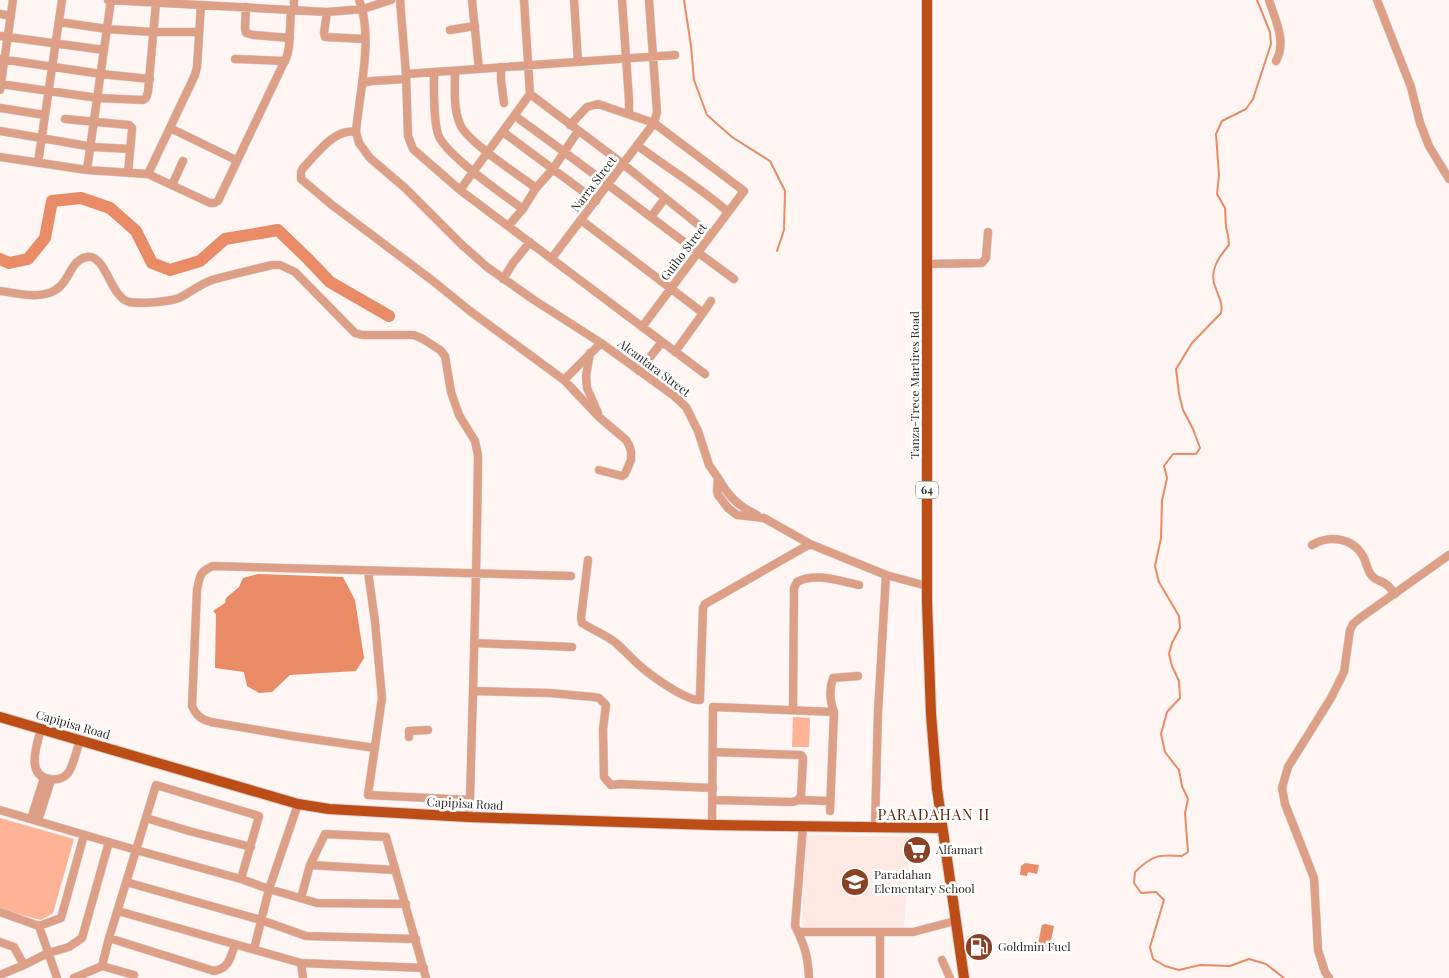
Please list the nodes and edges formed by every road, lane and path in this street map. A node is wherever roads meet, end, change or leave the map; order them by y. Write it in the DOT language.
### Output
graph roads {
  1 [pos="13,0"];
  2 [pos="62,0"];
  3 [pos="110,0"];
  4 [pos="294,0"];
  5 [pos="359,0"];
  6 [pos="391,0"];
  7 [pos="400,0"];
  8 [pos="472,0"];
  9 [pos="524,0"];
  10 [pos="574,0"];
  11 [pos="622,0"];
  12 [pos="648,0"];
  13 [pos="927,0"];
  14 [pos="1269,0"];
  15 [pos="1377,0"];
  16 [pos="156,3"];
  17 [pos="201,5"];
  18 [pos="246,7"];
  19 [pos="362,9"];
  20 [pos="292,11"];
  21 [pos="327,12"];
  22 [pos="0,14"];
  23 [pos="11,16"];
  24 [pos="59,22"];
  25 [pos="475,26"];
  26 [pos="108,29"];
  27 [pos="450,30"];
  28 [pos="154,32"];
  29 [pos="199,32"];
  30 [pos="4,37"];
  31 [pos="290,38"];
  32 [pos="365,39"];
  33 [pos="55,44"];
  34 [pos="104,50"];
  35 [pos="675,55"];
  36 [pos="652,56"];
  37 [pos="626,58"];
  38 [pos="2,59"];
  39 [pos="235,59"];
  40 [pos="285,61"];
  41 [pos="1276,61"];
  42 [pos="578,62"];
  43 [pos="529,65"];
  44 [pos="52,67"];
  45 [pos="501,67"];
  46 [pos="479,69"];
  47 [pos="455,71"];
  48 [pos="434,72"];
  49 [pos="101,74"];
  50 [pos="406,77"];
  51 [pos="150,78"];
  52 [pos="362,83"];
  53 [pos="0,86"];
  54 [pos="49,91"];
  55 [pos="530,94"];
  56 [pos="98,98"];
  57 [pos="504,103"];
  58 [pos="0,108"];
  59 [pos="629,114"];
  60 [pos="45,115"];
  61 [pos="515,116"];
  62 [pos="65,119"];
  63 [pos="94,121"];
  64 [pos="654,122"];
  65 [pos="570,125"];
  66 [pos="170,128"];
  67 [pos="0,131"];
  68 [pos="578,131"];
  69 [pos="356,132"];
  70 [pos="503,132"];
  71 [pos="42,138"];
  72 [pos="637,145"];
  73 [pos="90,146"];
  74 [pos="130,149"];
  75 [pos="488,152"];
  76 [pos="565,152"];
  77 [pos="0,157"];
  78 [pos="236,160"];
  79 [pos="183,161"];
  80 [pos="38,163"];
  81 [pos="623,164"];
  82 [pos="87,170"];
  83 [pos="553,170"];
  84 [pos="474,172"];
  85 [pos="128,173"];
  86 [pos="148,174"];
  87 [pos="1449,179"];
  88 [pos="172,185"];
  89 [pos="608,185"];
  90 [pos="536,188"];
  91 [pos="460,190"];
  92 [pos="665,198"];
  93 [pos="596,201"];
  94 [pos="523,209"];
  95 [pos="728,212"];
  96 [pos="651,217"];
  97 [pos="581,220"];
  98 [pos="508,226"];
  99 [pos="988,232"];
  100 [pos="711,235"];
  101 [pos="530,242"];
  102 [pos="698,252"];
  103 [pos="552,258"];
  104 [pos="928,264"];
  105 [pos="734,278"];
  106 [pos="503,279"];
  107 [pos="670,289"];
  108 [pos="0,291"];
  109 [pos="711,301"];
  110 [pos="703,314"];
  111 [pos="642,327"];
  112 [pos="662,342"];
  113 [pos="601,343"];
  114 [pos="675,352"];
  115 [pos="590,353"];
  116 [pos="639,371"];
  117 [pos="705,374"];
  118 [pos="564,380"];
  119 [pos="599,417"];
  120 [pos="598,470"];
  121 [pos="810,544"];
  122 [pos="1312,545"];
  123 [pos="1449,554"];
  124 [pos="588,560"];
  125 [pos="368,571"];
  126 [pos="477,572"];
  127 [pos="886,575"];
  128 [pos="571,576"];
  129 [pos="859,585"];
  130 [pos="927,586"];
  131 [pos="1395,594"];
  132 [pos="475,643"];
  133 [pos="572,647"];
  134 [pos="858,676"];
  135 [pos="474,691"];
  136 [pos="793,710"];
  137 [pos="834,712"];
  138 [pos="0,717"];
  139 [pos="41,729"];
  140 [pos="428,730"];
  141 [pos="409,737"];
  142 [pos="80,740"];
  143 [pos="375,748"];
  144 [pos="713,752"];
  145 [pos="47,779"];
  146 [pos="712,788"];
  147 [pos="470,800"];
  148 [pos="712,800"];
  149 [pos="798,800"];
  150 [pos="830,801"];
  151 [pos="298,804"];
  152 [pos="0,810"];
  153 [pos="830,811"];
  154 [pos="146,818"];
  155 [pos="468,818"];
  156 [pos="35,820"];
  157 [pos="712,825"];
  158 [pos="803,826"];
  159 [pos="875,827"];
  160 [pos="942,828"];
  161 [pos="84,835"];
  162 [pos="109,842"];
  163 [pos="251,847"];
  164 [pos="136,850"];
  165 [pos="310,865"];
  166 [pos="395,870"];
  167 [pos="241,879"];
  168 [pos="126,882"];
  169 [pos="269,889"];
  170 [pos="301,898"];
  171 [pos="406,904"];
  172 [pos="118,911"];
  173 [pos="0,912"];
  174 [pos="261,920"];
  175 [pos="955,921"];
  176 [pos="39,926"];
  177 [pos="798,932"];
  178 [pos="880,932"];
  179 [pos="109,938"];
  180 [pos="416,938"];
  181 [pos="0,942"];
  182 [pos="235,944"];
  183 [pos="254,950"];
  184 [pos="48,953"];
  185 [pos="942,960"];
  186 [pos="302,963"];
  187 [pos="24,966"];
  188 [pos="102,966"];
  189 [pos="424,968"];
  190 [pos="0,975"];
  191 [pos="134,975"];
  192 [pos="57,978"];
  193 [pos="74,978"];
  194 [pos="303,978"];
  195 [pos="426,978"];
  196 [pos="809,978"];
  197 [pos="880,978"];
  198 [pos="950,978"];
  199 [pos="964,978"];
  200 [pos="1329,978"];
  1 -- 23 [label="street"];
  2 -- 24 [label="street"];
  3 -- 16 [label="street"];
  3 -- 26 [label="street"];
  4 -- 20 [label="street"];
  5 -- 19 [label="street"];
  6 -- 19 [label="street"];
  7 -- 50 [label="street"];
  8 -- 25 [label="street"];
  9 -- 43 [label="street"];
  10 -- 42 [label="street"];
  11 -- 37 [label="street"];
  12 -- 36 [label="street"];
  13 -- 104 [label="main road, Tanza-Trece Martires Road / 64"];
  14 -- 41 [label="street"];
  15 -- 87 [label="street"];
  16 -- 17 [label="street"];
  16 -- 28 [label="street"];
  17 -- 18 [label="street"];
  17 -- 29 [label="street"];
  18 -- 20 [label="street"];
  18 -- 31 [label="street"];
  19 -- 21 [label="street"];
  19 -- 32 [label="street"];
  20 -- 21 [label="street"];
  20 -- 31 [label="street"];
  21 -- 32 [label="street"];
  22 -- 23 [label="street"];
  23 -- 30 [label="street"];
  24 -- 26 [label="street"];
  24 -- 33 [label="street"];
  25 -- 27 [label="street"];
  25 -- 46 [label="street"];
  26 -- 28 [label="street"];
  26 -- 34 [label="street"];
  28 -- 29 [label="street"];
  28 -- 51 [label="street"];
  29 -- 66 [label="street"];
  30 -- 33 [label="street"];
  30 -- 38 [label="street"];
  31 -- 40 [label="street"];
  32 -- 52 [label="street"];
  33 -- 34 [label="street"];
  33 -- 44 [label="street"];
  34 -- 49 [label="street"];
  35 -- 36 [label="street"];
  36 -- 37 [label="street"];
  36 -- 64 [label="street"];
  37 -- 42 [label="street"];
  37 -- 59 [label="street"];
  38 -- 44 [label="street"];
  38 -- 53 [label="street"];
  39 -- 40 [label="street"];
  40 -- 78 [label="street"];
  42 -- 43 [label="street"];
  43 -- 45 [label="street"];
  43 -- 55 [label="street"];
  44 -- 49 [label="street"];
  44 -- 54 [label="street"];
  45 -- 46 [label="street"];
  45 -- 57 [label="street"];
  46 -- 47 [label="street"];
  47 -- 48 [label="street"];
  47 -- 75 [label="street"];
  48 -- 50 [label="street"];
  48 -- 84 [label="street"];
  49 -- 51 [label="street"];
  49 -- 56 [label="street"];
  50 -- 52 [label="street"];
  50 -- 91 [label="street"];
  51 -- 56 [label="street"];
  52 -- 69 [label="street"];
  53 -- 54 [label="street"];
  54 -- 56 [label="street"];
  54 -- 60 [label="street"];
  55 -- 61 [label="street"];
  55 -- 65 [label="street"];
  56 -- 63 [label="street"];
  58 -- 60 [label="street"];
  59 -- 64 [label="street"];
  59 -- 65 [label="street"];
  60 -- 71 [label="street"];
  61 -- 70 [label="street"];
  61 -- 76 [label="street"];
  62 -- 63 [label="street"];
  63 -- 73 [label="street"];
  63 -- 74 [label="street"];
  64 -- 72 [label="street, Narra Street"];
  64 -- 95 [label="street, Guiho Street"];
  65 -- 68 [label="street"];
  66 -- 78 [label="street"];
  66 -- 86 [label="street"];
  67 -- 71 [label="street"];
  68 -- 76 [label="street"];
  68 -- 81 [label="street"];
  69 -- 106 [label="street, Alcantara Street"];
  69 -- 118 [label="street"];
  70 -- 75 [label="street"];
  70 -- 83 [label="street"];
  71 -- 73 [label="street"];
  71 -- 80 [label="street"];
  72 -- 81 [label="street, Narra Street"];
  72 -- 95 [label="street"];
  73 -- 74 [label="street"];
  73 -- 82 [label="street"];
  74 -- 85 [label="street"];
  75 -- 84 [label="street"];
  75 -- 90 [label="street"];
  76 -- 83 [label="street"];
  76 -- 89 [label="street"];
  77 -- 80 [label="street"];
  78 -- 88 [label="street"];
  79 -- 88 [label="street"];
  80 -- 82 [label="street"];
  81 -- 89 [label="street, Narra Street"];
  81 -- 92 [label="street"];
  82 -- 85 [label="street"];
  83 -- 90 [label="street"];
  83 -- 93 [label="street"];
  84 -- 91 [label="street"];
  84 -- 94 [label="street"];
  85 -- 86 [label="street"];
  86 -- 88 [label="street"];
  89 -- 93 [label="street, Narra Street"];
  89 -- 96 [label="street"];
  90 -- 94 [label="street"];
  91 -- 98 [label="street"];
  92 -- 96 [label="street"];
  92 -- 100 [label="street"];
  93 -- 97 [label="street, Narra Street"];
  94 -- 98 [label="street"];
  95 -- 100 [label="street, Guiho Street"];
  96 -- 102 [label="street"];
  97 -- 103 [label="street, Narra Street"];
  97 -- 107 [label="street"];
  98 -- 101 [label="street"];
  99 -- 104 [label="street"];
  100 -- 102 [label="street, Guiho Street"];
  101 -- 103 [label="street"];
  101 -- 106 [label="street"];
  102 -- 105 [label="street"];
  102 -- 107 [label="street, Guiho Street"];
  103 -- 111 [label="street"];
  104 -- 130 [label="main road, Tanza-Trece Martires Road / 64"];
  106 -- 113 [label="street, Alcantara Street"];
  107 -- 110 [label="street"];
  107 -- 111 [label="street, Guiho Street"];
  108 -- 126 [label="street"];
  109 -- 110 [label="street"];
  110 -- 114 [label="street"];
  111 -- 112 [label="street"];
  112 -- 114 [label="street"];
  112 -- 116 [label="street"];
  113 -- 115 [label="street"];
  113 -- 116 [label="street, Alcantara Street"];
  114 -- 117 [label="street"];
  115 -- 118 [label="street"];
  115 -- 119 [label="street"];
  116 -- 121 [label="street, Alcantara Street"];
  118 -- 119 [label="street"];
  119 -- 120 [label="street"];
  121 -- 124 [label="street"];
  121 -- 127 [label="street, Alcantara Street"];
  122 -- 131 [label="street"];
  123 -- 131 [label="street"];
  125 -- 126 [label="street"];
  125 -- 143 [label="street"];
  125 -- 143 [label="street"];
  126 -- 128 [label="street"];
  126 -- 132 [label="street"];
  127 -- 130 [label="street, Alcantara Street"];
  127 -- 159 [label="street"];
  129 -- 136 [label="street"];
  130 -- 160 [label="main road, Tanza-Trece Martires Road / 64"];
  131 -- 200 [label="street"];
  132 -- 133 [label="street"];
  132 -- 135 [label="street"];
  134 -- 137 [label="street"];
  135 -- 146 [label="street"];
  135 -- 147 [label="street"];
  136 -- 137 [label="street"];
  136 -- 144 [label="street"];
  137 -- 150 [label="street"];
  138 -- 139 [label="main road, Capipisa Road"];
  139 -- 142 [label="main road, Capipisa Road"];
  139 -- 145 [label="street"];
  140 -- 141 [label="street"];
  142 -- 145 [label="street"];
  142 -- 151 [label="main road, Capipisa Road"];
  143 -- 147 [label="street"];
  144 -- 146 [label="street"];
  144 -- 149 [label="street"];
  145 -- 156 [label="street"];
  146 -- 148 [label="street"];
  147 -- 155 [label="street"];
  148 -- 149 [label="street"];
  148 -- 157 [label="street"];
  149 -- 150 [label="street"];
  150 -- 153 [label="street"];
  151 -- 155 [label="main road, Capipisa Road"];
  151 -- 169 [label="street"];
  152 -- 156 [label="street"];
  154 -- 163 [label="street"];
  154 -- 163 [label="street"];
  154 -- 164 [label="street"];
  155 -- 157 [label="main road, Capipisa Road"];
  156 -- 161 [label="street"];
  157 -- 158 [label="main road, Capipisa Road"];
  158 -- 159 [label="main road, Capipisa Road"];
  158 -- 177 [label="street"];
  159 -- 160 [label="main road, Capipisa Road"];
  160 -- 175 [label="main road, Tanza-Trece Martires Road / 64"];
  161 -- 162 [label="street"];
  161 -- 176 [label="street"];
  162 -- 164 [label="street"];
  162 -- 184 [label="street"];
  163 -- 167 [label="street"];
  164 -- 167 [label="street"];
  164 -- 168 [label="street"];
  165 -- 166 [label="street"];
  165 -- 166 [label="street"];
  165 -- 170 [label="street"];
  166 -- 171 [label="street"];
  167 -- 169 [label="street"];
  168 -- 172 [label="street"];
  168 -- 174 [label="street"];
  169 -- 170 [label="street"];
  169 -- 174 [label="street"];
  170 -- 171 [label="street"];
  171 -- 180 [label="street"];
  172 -- 179 [label="street"];
  172 -- 182 [label="street"];
  173 -- 176 [label="street"];
  174 -- 180 [label="street"];
  174 -- 183 [label="street"];
  175 -- 178 [label="street"];
  175 -- 199 [label="main road, Tanza-Trece Martires Road / 64"];
  176 -- 184 [label="street"];
  177 -- 178 [label="street"];
  177 -- 196 [label="street"];
  178 -- 197 [label="street"];
  179 -- 182 [label="street"];
  179 -- 188 [label="street"];
  180 -- 189 [label="street"];
  181 -- 187 [label="street"];
  182 -- 183 [label="street"];
  183 -- 186 [label="street"];
  184 -- 187 [label="street"];
  184 -- 192 [label="street"];
  185 -- 198 [label="street"];
  186 -- 189 [label="street"];
  186 -- 194 [label="street"];
  187 -- 190 [label="street"];
  188 -- 191 [label="street"];
  188 -- 193 [label="street"];
  189 -- 195 [label="street"];
}
